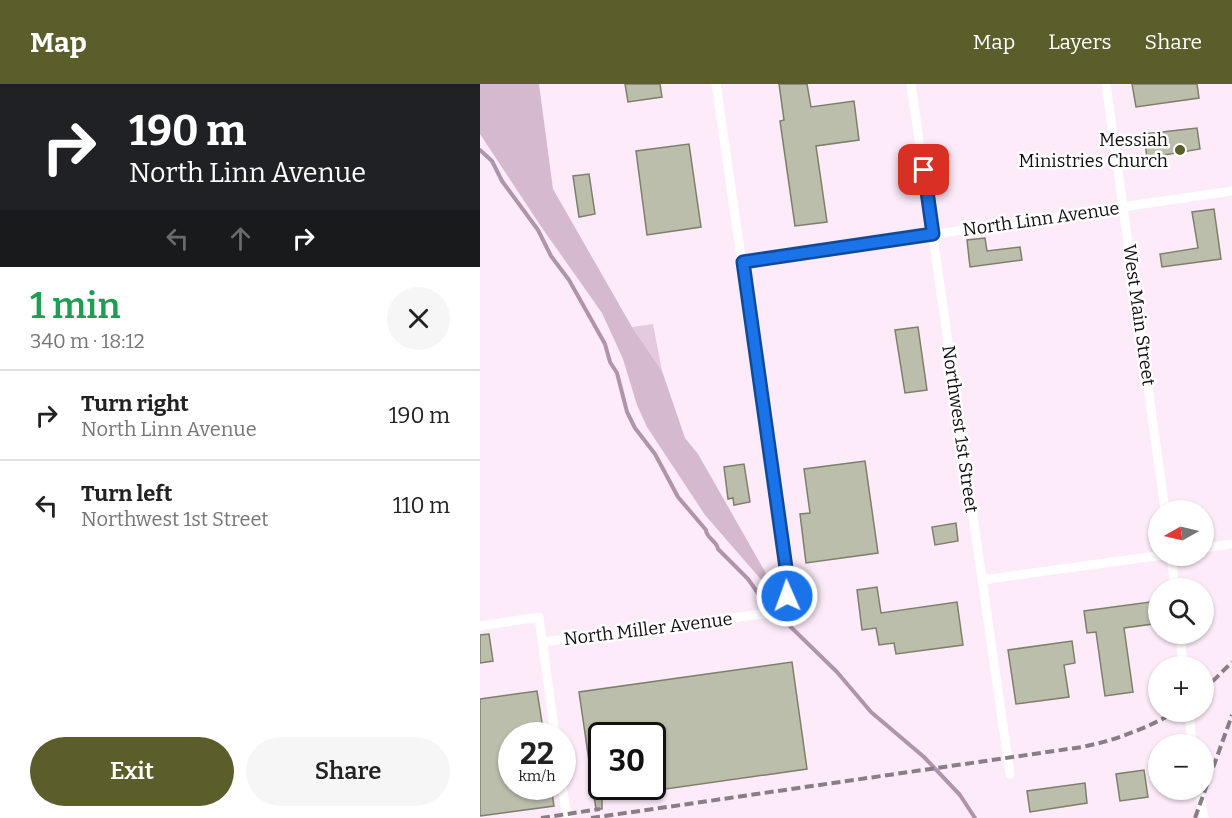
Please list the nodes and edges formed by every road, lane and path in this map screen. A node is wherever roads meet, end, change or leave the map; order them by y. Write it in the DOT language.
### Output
graph roads {
  1 [pos="716,84"];
  2 [pos="912,84"];
  3 [pos="1106,84"];
  4 [pos="1232,191"];
  5 [pos="1124,207"];
  6 [pos="933,234"];
  7 [pos="743,262"];
  8 [pos="1164,500"];
  9 [pos="1232,544"];
  10 [pos="1214,546"];
  11 [pos="1148,557"];
  12 [pos="982,580"];
  13 [pos="480,626"];
  14 [pos="542,642"];
  15 [pos="553,722"];
  16 [pos="1010,774"];
  17 [pos="564,800"];
  18 [pos="1201,800"];
  19 [pos="567,818"];
  20 [pos="1204,818"];
  1 -- 7 [label="street"];
  2 -- 6 [label="street, Northwest 1st Street"];
  3 -- 5 [label="street, West Main Street"];
  4 -- 5 [label="street, North Linn Avenue"];
  5 -- 6 [label="street, North Linn Avenue"];
  5 -- 8 [label="street, West Main Street"];
  6 -- 7 [label="street, North Linn Avenue"];
  6 -- 12 [label="street, Northwest 1st Street"];
  7 -- 14 [label="street, North Miller Avenue"];
  9 -- 10 [label="street"];
  11 -- 12 [label="street"];
  12 -- 16 [label="street, Northwest 1st Street"];
  13 -- 14 [label="street, North Miller Avenue"];
  14 -- 15 [label="street"];
  17 -- 19 [label="street"];
  18 -- 20 [label="street"];
}
